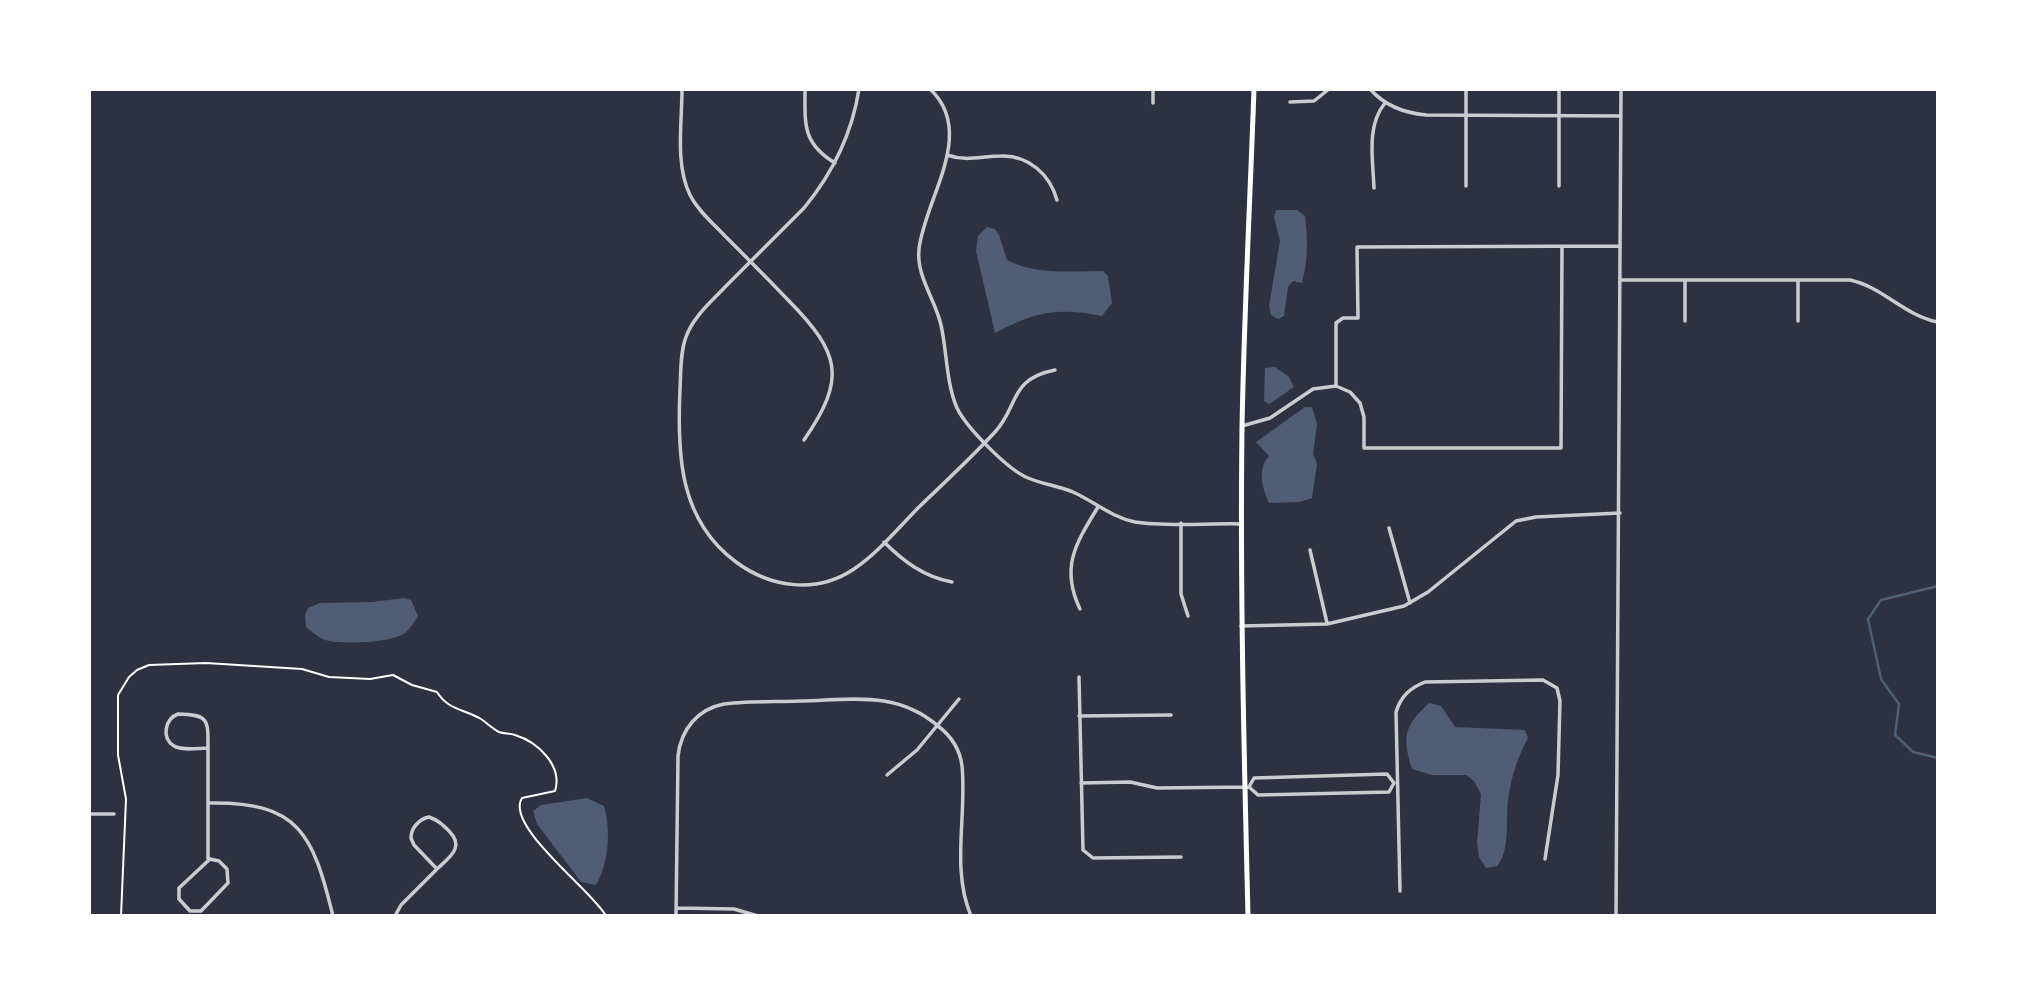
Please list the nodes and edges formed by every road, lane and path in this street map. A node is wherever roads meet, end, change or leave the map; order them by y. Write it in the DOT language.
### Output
graph roads {
  1 [pos="682,89"];
  2 [pos="805,89"];
  3 [pos="859,89"];
  4 [pos="1153,89"];
  5 [pos="1254,89"];
  6 [pos="1329,89"];
  7 [pos="1370,89"];
  8 [pos="1466,89"];
  9 [pos="1559,89"];
  10 [pos="1621,89"];
  11 [pos="933,90"];
  12 [pos="1290,102"];
  13 [pos="1153,103"];
  14 [pos="1385,103"];
  15 [pos="1466,115"];
  16 [pos="1559,116"];
  17 [pos="1621,116"];
  18 [pos="947,155"];
  19 [pos="835,163"];
  20 [pos="1466,186"];
  21 [pos="1559,186"];
  22 [pos="1374,188"];
  23 [pos="1057,200"];
  24 [pos="1562,246"];
  25 [pos="1620,246"];
  26 [pos="750,261"];
  27 [pos="1620,280"];
  28 [pos="1685,280"];
  29 [pos="1798,280"];
  30 [pos="1685,321"];
  31 [pos="1798,321"];
  32 [pos="1938,322"];
  33 [pos="1055,370"];
  34 [pos="1336,386"];
  35 [pos="1242,426"];
  36 [pos="804,440"];
  37 [pos="985,441"];
  38 [pos="1098,508"];
  39 [pos="1620,513"];
  40 [pos="1181,523"];
  41 [pos="1241,524"];
  42 [pos="1389,528"];
  43 [pos="884,542"];
  44 [pos="1310,550"];
  45 [pos="951,582"];
  46 [pos="1410,604"];
  47 [pos="1080,609"];
  48 [pos="1188,616"];
  49 [pos="1327,624"];
  50 [pos="1241,626"];
  51 [pos="1079,677"];
  52 [pos="959,699"];
  53 [pos="1171,715"];
  54 [pos="1079,716"];
  55 [pos="938,726"];
  56 [pos="208,748"];
  57 [pos="887,775"];
  58 [pos="1081,783"];
  59 [pos="1396,783"];
  60 [pos="1247,787"];
  61 [pos="208,803"];
  62 [pos="89,814"];
  63 [pos="114,814"];
  64 [pos="1181,857"];
  65 [pos="208,859"];
  66 [pos="1545,859"];
  67 [pos="437,869"];
  68 [pos="1400,891"];
  69 [pos="676,908"];
  70 [pos="121,916"];
  71 [pos="333,916"];
  72 [pos="395,916"];
  73 [pos="606,916"];
  74 [pos="676,916"];
  75 [pos="758,916"];
  76 [pos="971,916"];
  77 [pos="1248,916"];
  78 [pos="1616,916"];
  1 -- 26 [label="street"];
  2 -- 19 [label="street"];
  3 -- 19 [label="street"];
  4 -- 13 [label="street"];
  5 -- 35 [label="main road"];
  6 -- 12 [label="street"];
  7 -- 14 [label="street"];
  8 -- 15 [label="street"];
  9 -- 16 [label="street"];
  10 -- 17 [label="street"];
  11 -- 18 [label="street"];
  14 -- 15 [label="street"];
  14 -- 22 [label="street"];
  15 -- 16 [label="street"];
  15 -- 20 [label="street"];
  16 -- 17 [label="street"];
  16 -- 21 [label="street"];
  17 -- 25 [label="street"];
  18 -- 23 [label="street"];
  18 -- 37 [label="street"];
  19 -- 26 [label="street"];
  24 -- 25 [label="street"];
  24 -- 34 [label="street"];
  24 -- 34 [label="street"];
  25 -- 27 [label="street"];
  26 -- 36 [label="street"];
  26 -- 43 [label="street"];
  27 -- 28 [label="street"];
  27 -- 39 [label="street"];
  28 -- 29 [label="street"];
  28 -- 30 [label="street"];
  29 -- 31 [label="street"];
  29 -- 32 [label="street"];
  33 -- 37 [label="street"];
  34 -- 35 [label="street"];
  35 -- 41 [label="main road"];
  37 -- 38 [label="street"];
  37 -- 43 [label="street"];
  38 -- 40 [label="street"];
  38 -- 47 [label="street"];
  39 -- 46 [label="street"];
  39 -- 78 [label="street"];
  40 -- 41 [label="street"];
  40 -- 48 [label="street"];
  41 -- 50 [label="main road"];
  42 -- 46 [label="street"];
  43 -- 45 [label="street"];
  44 -- 49 [label="street"];
  46 -- 49 [label="street"];
  49 -- 50 [label="street"];
  50 -- 60 [label="main road"];
  51 -- 54 [label="street"];
  52 -- 55 [label="street"];
  53 -- 54 [label="street"];
  54 -- 58 [label="street"];
  55 -- 57 [label="street"];
  55 -- 69 [label="street"];
  55 -- 76 [label="street"];
  56 -- 56 [label="street"];
  56 -- 61 [label="street"];
  58 -- 60 [label="street"];
  58 -- 64 [label="street"];
  59 -- 60 [label="street"];
  59 -- 60 [label="street"];
  59 -- 66 [label="street"];
  59 -- 68 [label="street"];
  60 -- 77 [label="main road"];
  61 -- 65 [label="street"];
  61 -- 71 [label="street"];
  62 -- 63 [label="street"];
  65 -- 65 [label="street"];
  67 -- 67 [label="street"];
  67 -- 72 [label="street"];
  69 -- 74 [label="street"];
  69 -- 75 [label="street"];
  70 -- 73 [label="path"];
}
